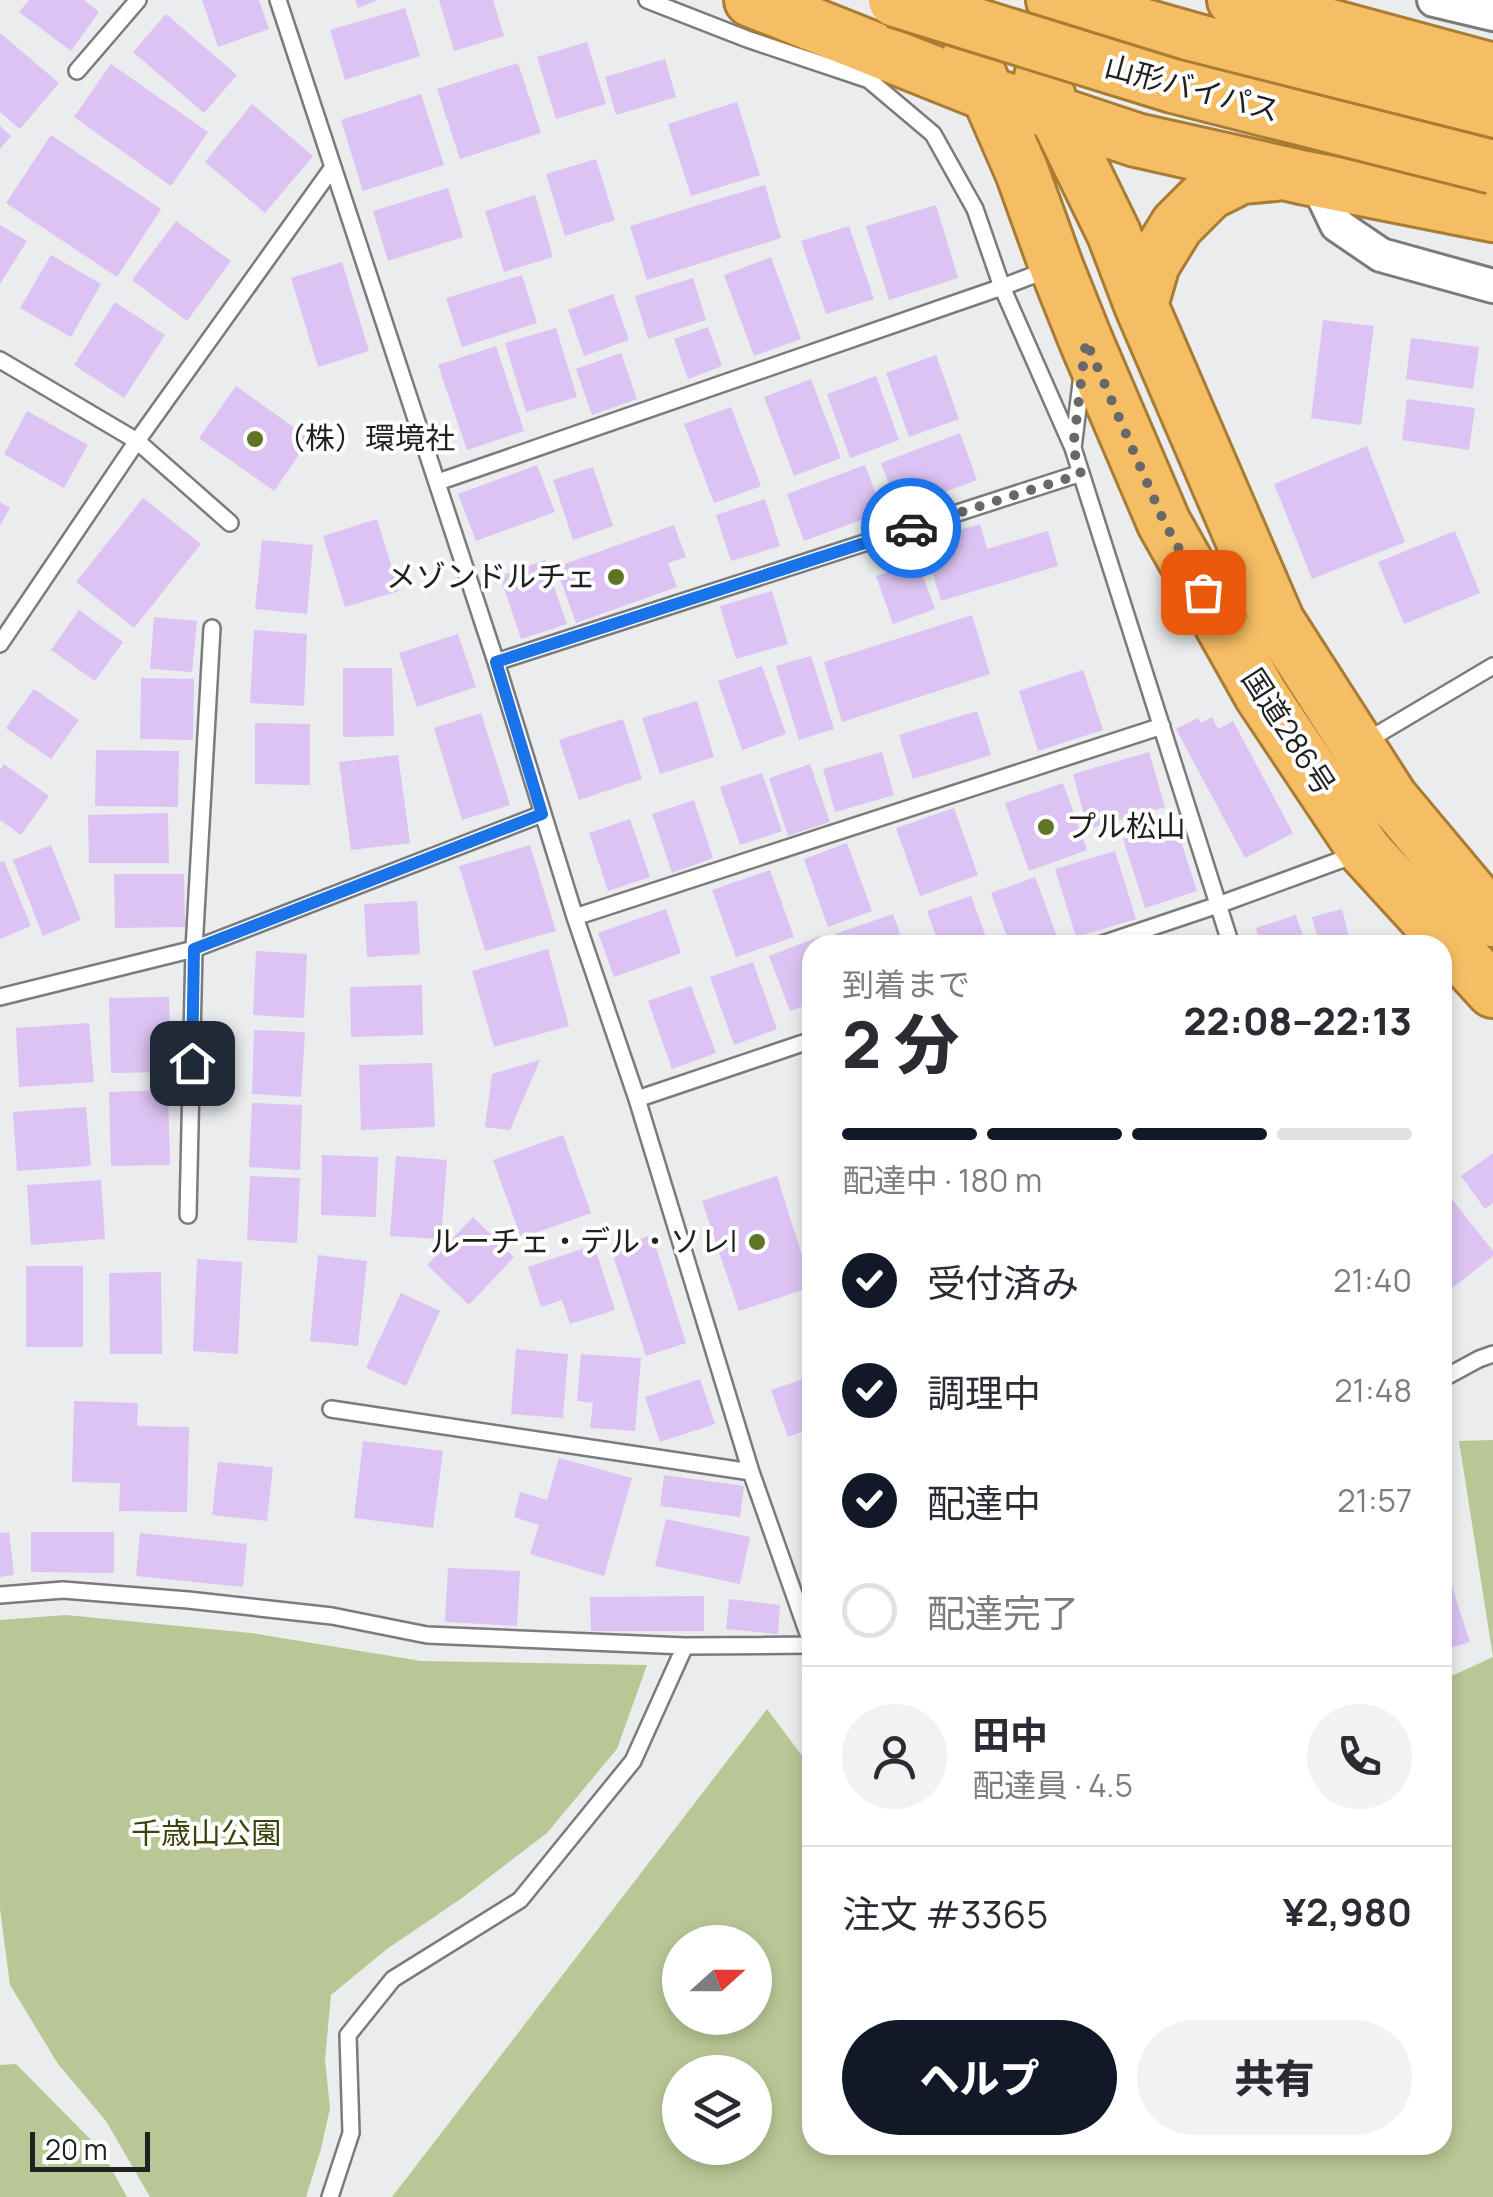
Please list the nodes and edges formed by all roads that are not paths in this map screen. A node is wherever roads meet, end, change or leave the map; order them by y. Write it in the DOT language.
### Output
graph roads {
  1 [pos="138,0"];
  2 [pos="278,0"];
  3 [pos="647,0"];
  4 [pos="751,0"];
  5 [pos="895,0"];
  6 [pos="1053,0"];
  7 [pos="1234,0"];
  8 [pos="1434,0"];
  9 [pos="1493,14"];
  10 [pos="1493,70"];
  11 [pos="77,71"];
  12 [pos="978,74"];
  13 [pos="1048,95"];
  14 [pos="1493,115"];
  15 [pos="333,167"];
  16 [pos="1493,167"];
  17 [pos="1300,176"];
  18 [pos="1493,215"];
  19 [pos="1056,266"];
  20 [pos="1493,286"];
  21 [pos="1002,288"];
  22 [pos="1141,306"];
  23 [pos="1086,341"];
  24 [pos="0,360"];
  25 [pos="137,441"];
  26 [pos="1073,448"];
  27 [pos="1081,474"];
  28 [pos="438,482"];
  29 [pos="230,522"];
  30 [pos="212,628"];
  31 [pos="0,644"];
  32 [pos="496,662"];
  33 [pos="1493,666"];
  34 [pos="1162,726"];
  35 [pos="1357,746"];
  36 [pos="542,814"];
  37 [pos="1366,850"];
  38 [pos="1218,905"];
  39 [pos="574,917"];
  40 [pos="1493,920"];
  41 [pos="1129,935"];
  42 [pos="1228,935"];
  43 [pos="1443,935"];
  44 [pos="1452,945"];
  45 [pos="194,949"];
  46 [pos="1493,991"];
  47 [pos="0,997"];
  48 [pos="802,1043"];
  49 [pos="636,1099"];
  50 [pos="188,1214"];
  51 [pos="1493,1354"];
  52 [pos="1452,1374"];
  53 [pos="331,1409"];
  54 [pos="752,1472"];
  55 [pos="0,1595"];
  56 [pos="802,1616"];
  57 [pos="802,1645"];
  58 [pos="685,1646"];
  59 [pos="330,2197"];
  1 -- 11 [label="lane"];
  2 -- 15 [label="lane"];
  3 -- 21 [label="lane"];
  4 -- 12 [label="highway"];
  5 -- 16 [label="highway, 山形バイパス, bridge"];
  6 -- 14 [label="highway, 山形バイパス"];
  7 -- 10 [label="highway"];
  8 -- 9 [label="street"];
  12 -- 13 [label="highway"];
  12 -- 19 [label="highway, 国道286号"];
  13 -- 17 [label="highway"];
  13 -- 22 [label="highway, 国道286号"];
  15 -- 25 [label="lane"];
  15 -- 28 [label="lane"];
  17 -- 18 [label="highway"];
  17 -- 20 [label="street"];
  17 -- 22 [label="highway"];
  19 -- 21 [label="lane"];
  19 -- 23 [label="highway, 国道286号"];
  21 -- 26 [label="lane"];
  21 -- 28 [label="lane"];
  22 -- 35 [label="highway, 国道286号"];
  23 -- 26 [label="lane"];
  23 -- 37 [label="highway, 国道286号"];
  24 -- 25 [label="lane"];
  25 -- 29 [label="lane"];
  25 -- 31 [label="lane"];
  26 -- 27 [label="lane"];
  27 -- 32 [label="lane"];
  27 -- 34 [label="lane"];
  28 -- 32 [label="lane"];
  30 -- 45 [label="lane"];
  32 -- 36 [label="lane"];
  33 -- 35 [label="lane"];
  34 -- 38 [label="lane"];
  34 -- 39 [label="lane"];
  35 -- 40 [label="highway, 国道286号"];
  36 -- 39 [label="lane"];
  36 -- 45 [label="lane"];
  37 -- 38 [label="lane"];
  37 -- 43 [label="highway, 国道286号"];
  38 -- 41 [label="lane"];
  38 -- 42 [label="lane"];
  39 -- 49 [label="lane"];
  44 -- 46 [label="highway, 国道286号"];
  45 -- 47 [label="lane"];
  45 -- 50 [label="lane"];
  48 -- 49 [label="lane"];
  49 -- 54 [label="lane"];
  51 -- 52 [label="lane"];
  53 -- 54 [label="lane"];
  54 -- 56 [label="lane"];
  55 -- 58 [label="lane"];
  57 -- 58 [label="lane"];
  58 -- 59 [label="lane"];
}
